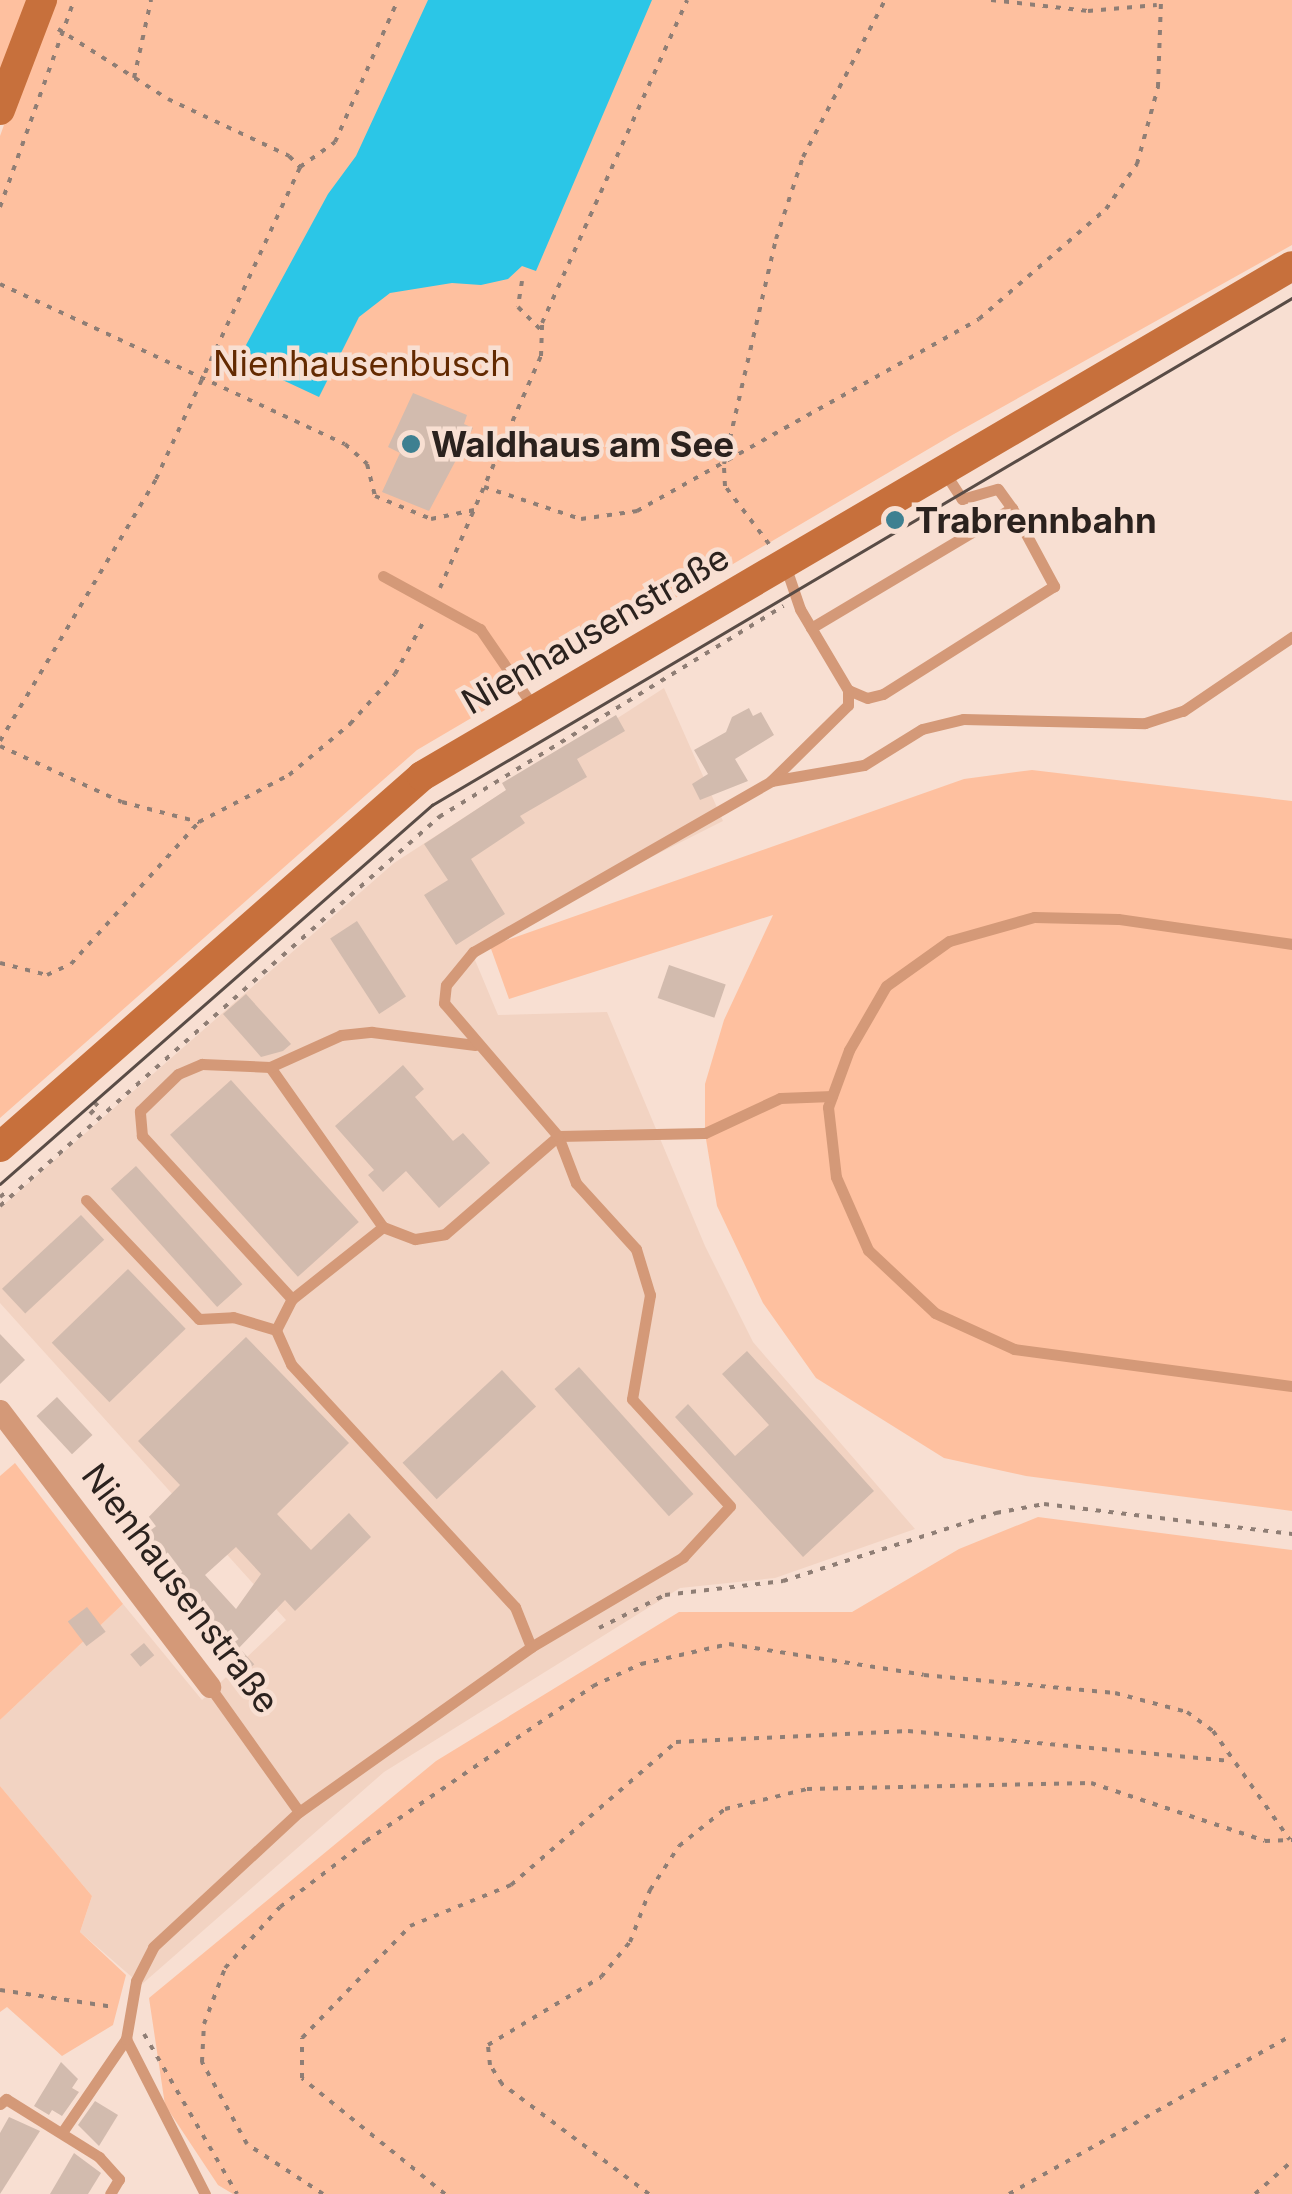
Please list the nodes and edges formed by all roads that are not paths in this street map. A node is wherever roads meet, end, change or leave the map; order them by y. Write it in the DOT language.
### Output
graph roads {
  1 [pos="40,6"];
  2 [pos="0,110"];
  3 [pos="1292,267"];
  4 [pos="942,469"];
  5 [pos="1012,508"];
  6 [pos="784,562"];
  7 [pos="383,576"];
  8 [pos="811,628"];
  9 [pos="1292,637"];
  10 [pos="848,690"];
  11 [pos="534,708"];
  12 [pos="771,781"];
  13 [pos="1292,944"];
  14 [pos="476,1045"];
  15 [pos="270,1067"];
  16 [pos="832,1096"];
  17 [pos="558,1136"];
  18 [pos="0,1146"];
  19 [pos="86,1200"];
  20 [pos="383,1227"];
  21 [pos="292,1299"];
  22 [pos="276,1330"];
  23 [pos="1292,1386"];
  24 [pos="0,1411"];
  25 [pos="530,1646"];
  26 [pos="210,1687"];
  27 [pos="299,1812"];
  28 [pos="126,2040"];
  29 [pos="0,2104"];
  30 [pos="63,2131"];
  31 [pos="110,2194"];
  32 [pos="205,2194"];
  1 -- 2 [label="main road"];
  3 -- 4 [label="main road, Nienhausenstraße"];
  4 -- 5 [label="lane"];
  4 -- 6 [label="main road, Nienhausenstraße"];
  5 -- 8 [label="lane"];
  5 -- 10 [label="lane"];
  6 -- 8 [label="lane"];
  6 -- 11 [label="main road, Nienhausenstraße"];
  7 -- 11 [label="lane"];
  8 -- 10 [label="lane"];
  9 -- 12 [label="lane"];
  10 -- 12 [label="lane"];
  11 -- 18 [label="main road, Nienhausenstraße"];
  12 -- 14 [label="lane"];
  13 -- 16 [label="lane"];
  14 -- 15 [label="lane"];
  14 -- 17 [label="lane"];
  15 -- 20 [label="lane"];
  15 -- 21 [label="lane"];
  16 -- 17 [label="lane"];
  16 -- 23 [label="lane"];
  17 -- 20 [label="lane"];
  17 -- 25 [label="lane"];
  19 -- 22 [label="lane"];
  20 -- 21 [label="lane"];
  21 -- 22 [label="lane"];
  22 -- 25 [label="lane"];
  24 -- 26 [label="street, Nienhausenstraße"];
  25 -- 27 [label="lane"];
  26 -- 27 [label="lane, Nienhausenstraße"];
  27 -- 28 [label="lane"];
  28 -- 30 [label="lane"];
  28 -- 32 [label="lane"];
  29 -- 30 [label="lane"];
  30 -- 31 [label="lane"];
}
